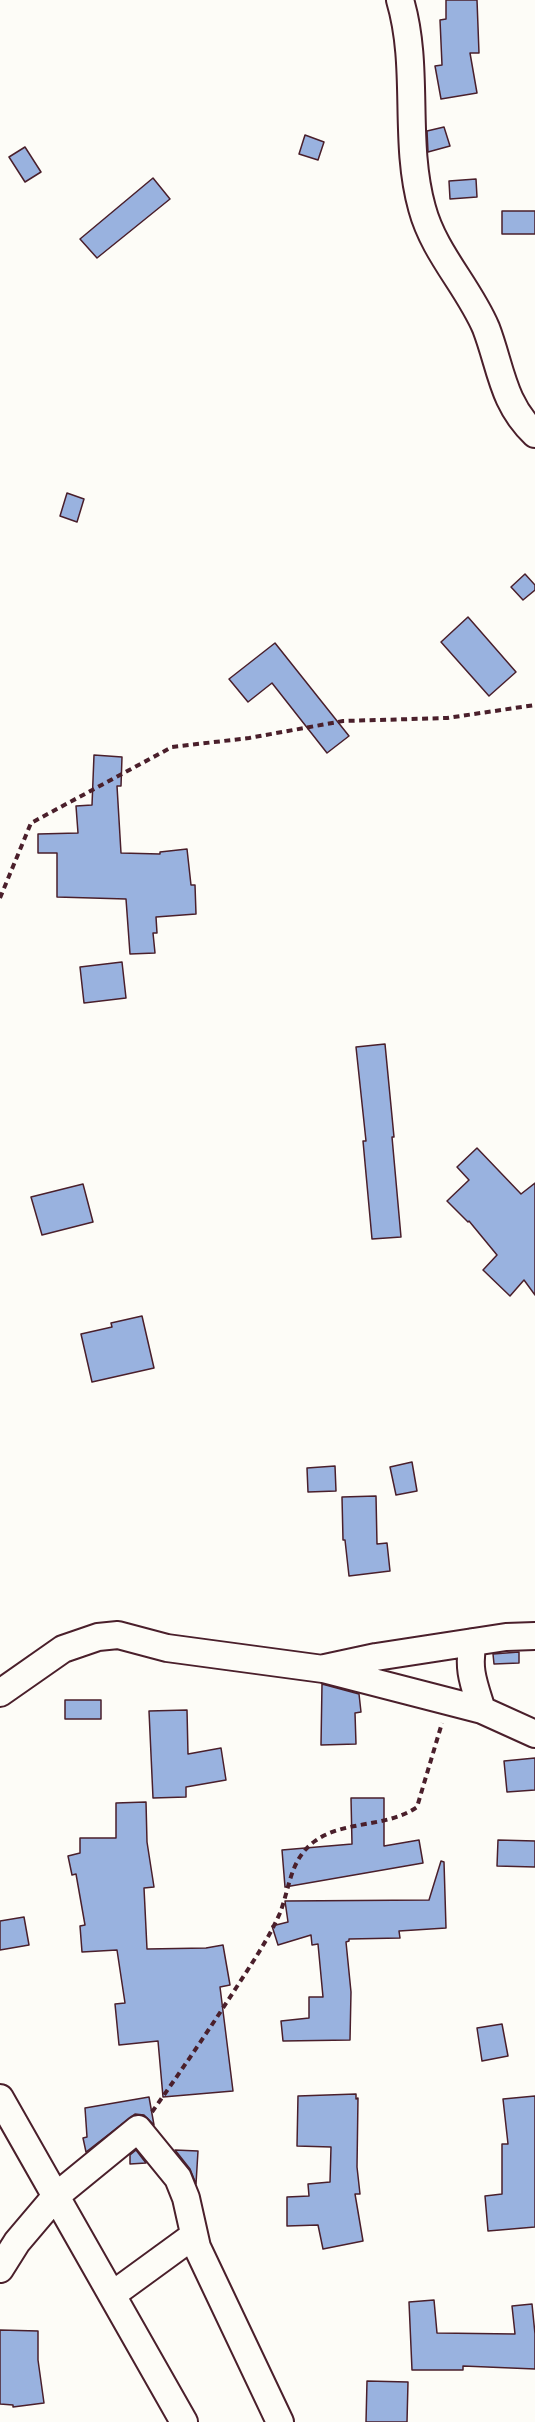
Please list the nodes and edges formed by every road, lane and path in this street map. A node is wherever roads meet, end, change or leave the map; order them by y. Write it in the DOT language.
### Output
graph roads {
  1 [pos="400,0"];
  2 [pos="535,434"];
  3 [pos="535,705"];
  4 [pos="0,898"];
  5 [pos="535,1636"];
  6 [pos="473,1642"];
  7 [pos="323,1669"];
  8 [pos="0,1693"];
  9 [pos="447,1702"];
  10 [pos="482,1710"];
  11 [pos="535,1734"];
  12 [pos="0,2098"];
  13 [pos="138,2129"];
  14 [pos="56,2196"];
  15 [pos="193,2236"];
  16 [pos="0,2268"];
  17 [pos="112,2295"];
  18 [pos="184,2422"];
  19 [pos="280,2422"];
  1 -- 2 [label="street"];
  3 -- 4 [label="path"];
  5 -- 6 [label="street"];
  6 -- 7 [label="street"];
  6 -- 10 [label="street"];
  7 -- 8 [label="street"];
  7 -- 9 [label="street"];
  9 -- 10 [label="street"];
  9 -- 13 [label="path"];
  10 -- 11 [label="street"];
  12 -- 14 [label="street"];
  13 -- 14 [label="street"];
  13 -- 15 [label="street"];
  14 -- 16 [label="street"];
  14 -- 17 [label="street"];
  15 -- 17 [label="street"];
  15 -- 19 [label="street"];
  17 -- 18 [label="street"];
}
